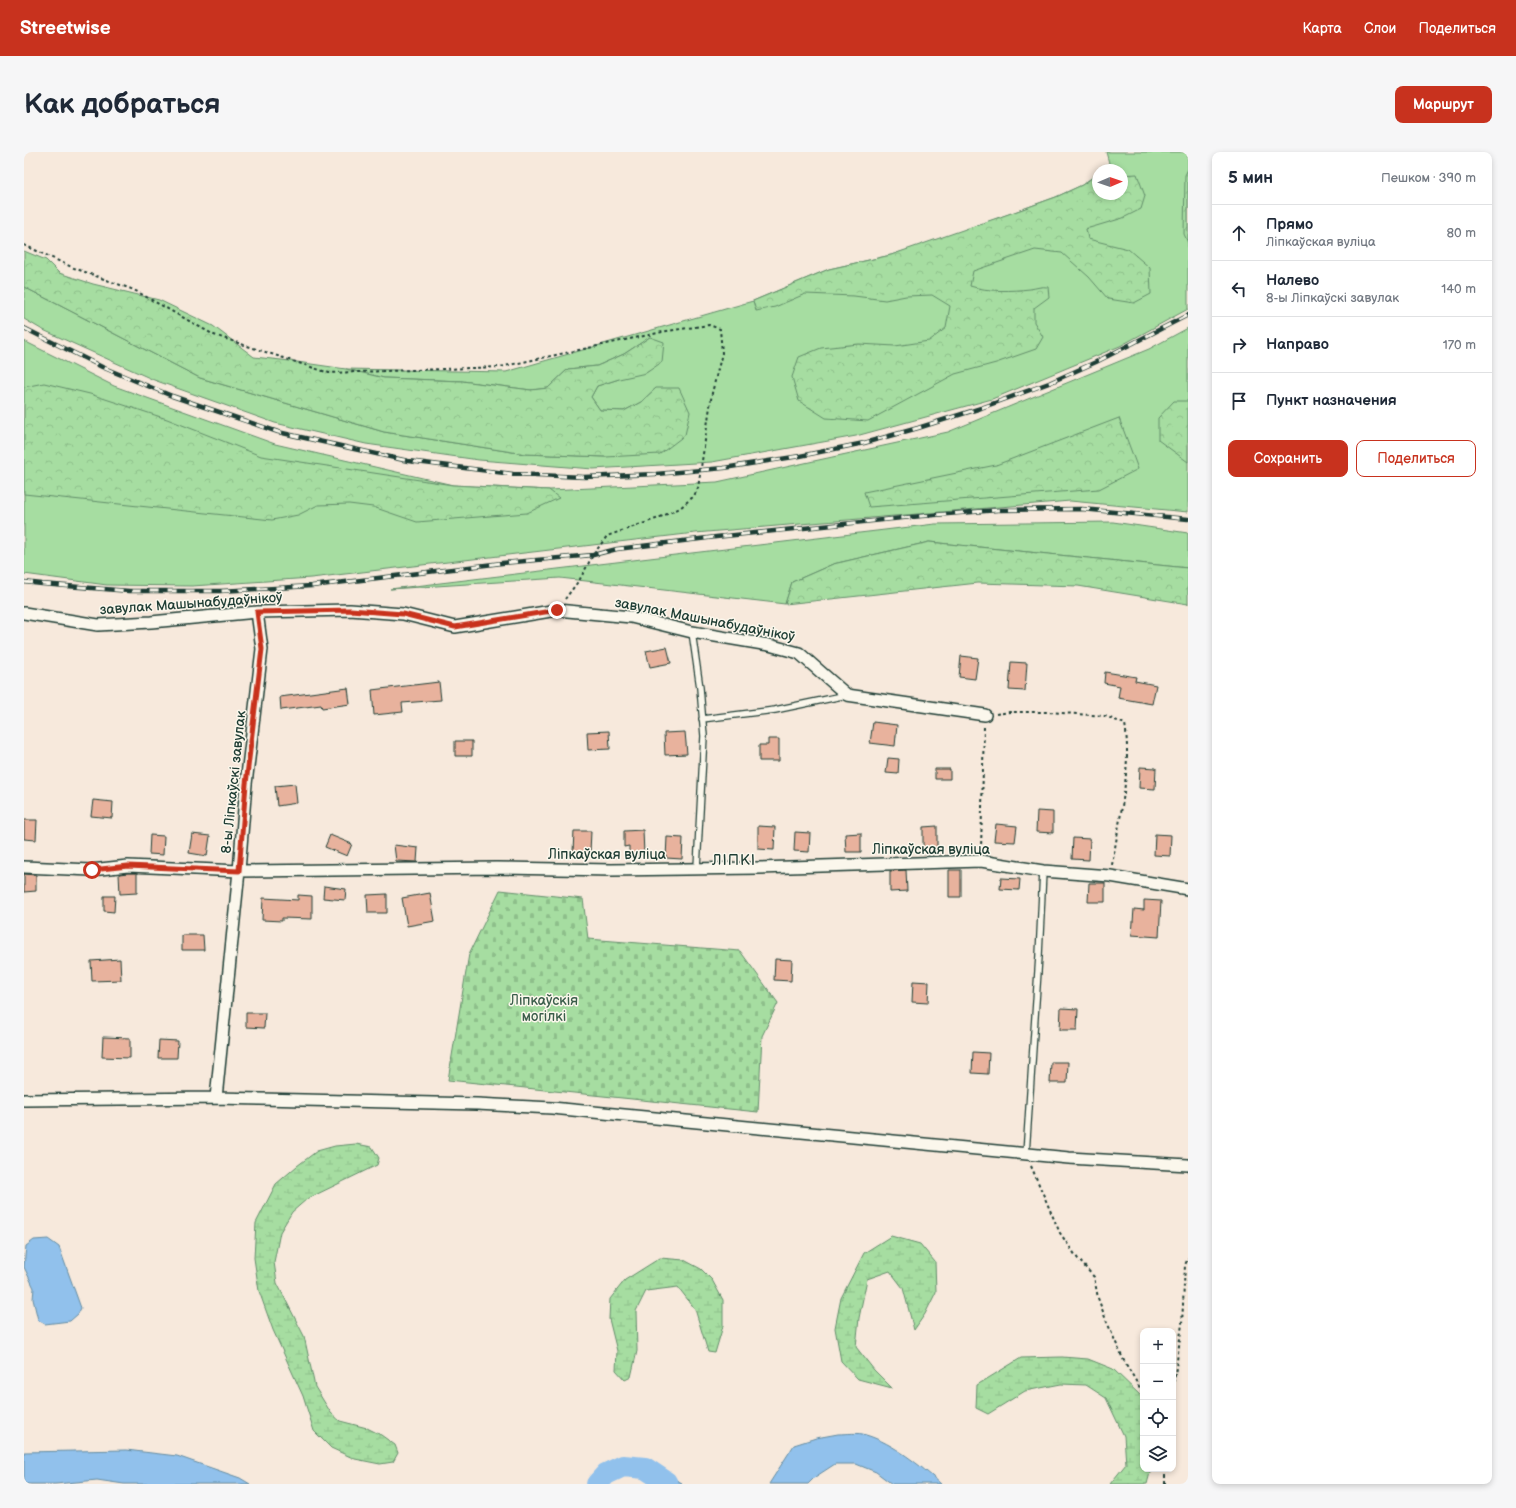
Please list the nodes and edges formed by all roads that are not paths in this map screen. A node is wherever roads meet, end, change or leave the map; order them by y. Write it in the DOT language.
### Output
graph roads {
  1 [pos="257,612"];
  2 [pos="24,613"];
  3 [pos="692,632"];
  4 [pos="847,695"];
  5 [pos="985,715"];
  6 [pos="702,719"];
  7 [pos="24,867"];
  8 [pos="697,868"];
  9 [pos="239,871"];
  10 [pos="1043,871"];
  11 [pos="1188,889"];
  12 [pos="216,1098"];
  13 [pos="24,1100"];
  14 [pos="1026,1154"];
  15 [pos="1188,1165"];
  1 -- 2 [label="street, завулак Машынабудаўнікоў"];
  1 -- 3 [label="street, завулак Машынабудаўнікоў"];
  1 -- 9 [label="street, 8-ы Ліпкаўскі завулак"];
  3 -- 4 [label="street, завулак Машынабудаўнікоў"];
  3 -- 6 [label="lane"];
  4 -- 5 [label="street"];
  4 -- 6 [label="lane"];
  6 -- 8 [label="lane"];
  7 -- 9 [label="street, Ліпкаўская вуліца"];
  8 -- 9 [label="street, Ліпкаўская вуліца"];
  8 -- 10 [label="street, Ліпкаўская вуліца"];
  9 -- 12 [label="street, 8-ы Ліпкаўскі завулак"];
  10 -- 11 [label="street, Ліпкаўская вуліца"];
  10 -- 14 [label="lane"];
  12 -- 13 [label="street"];
  12 -- 14 [label="street"];
  14 -- 15 [label="street"];
}
